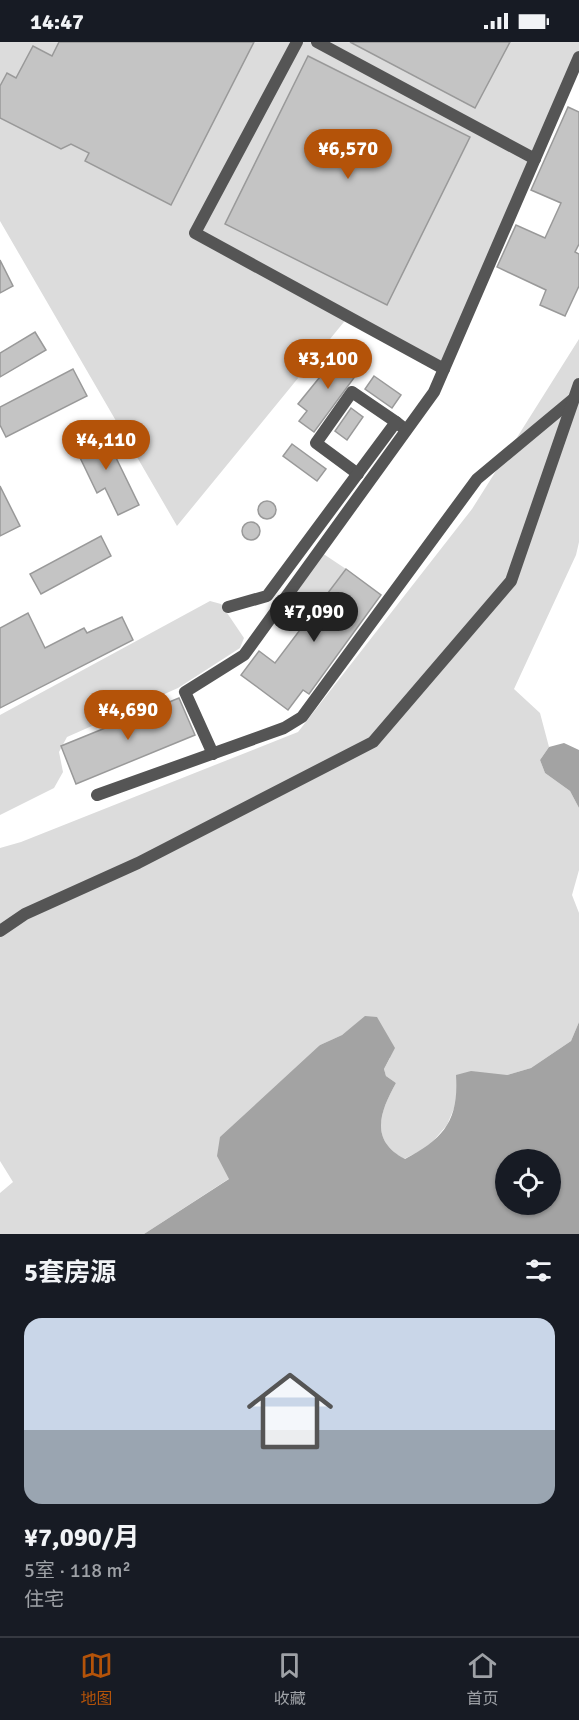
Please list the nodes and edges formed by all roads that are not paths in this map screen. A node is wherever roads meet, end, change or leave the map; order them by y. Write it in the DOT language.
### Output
graph roads {
  1 [pos="297,42"];
  2 [pos="317,42"];
  3 [pos="579,57"];
  4 [pos="535,159"];
  5 [pos="444,369"];
  6 [pos="579,384"];
  7 [pos="573,400"];
  8 [pos="396,422"];
  9 [pos="406,430"];
  10 [pos="357,474"];
  11 [pos="228,607"];
  12 [pos="213,754"];
  13 [pos="97,795"];
  14 [pos="0,931"];
  1 -- 5 [label="street"];
  2 -- 4 [label="street"];
  3 -- 4 [label="street"];
  4 -- 5 [label="street"];
  5 -- 9 [label="street"];
  6 -- 7 [label="street"];
  7 -- 12 [label="street"];
  7 -- 14 [label="street"];
  8 -- 9 [label="street"];
  8 -- 10 [label="street"];
  8 -- 10 [label="street"];
  9 -- 12 [label="street"];
  10 -- 11 [label="street"];
  12 -- 13 [label="street"];
}
